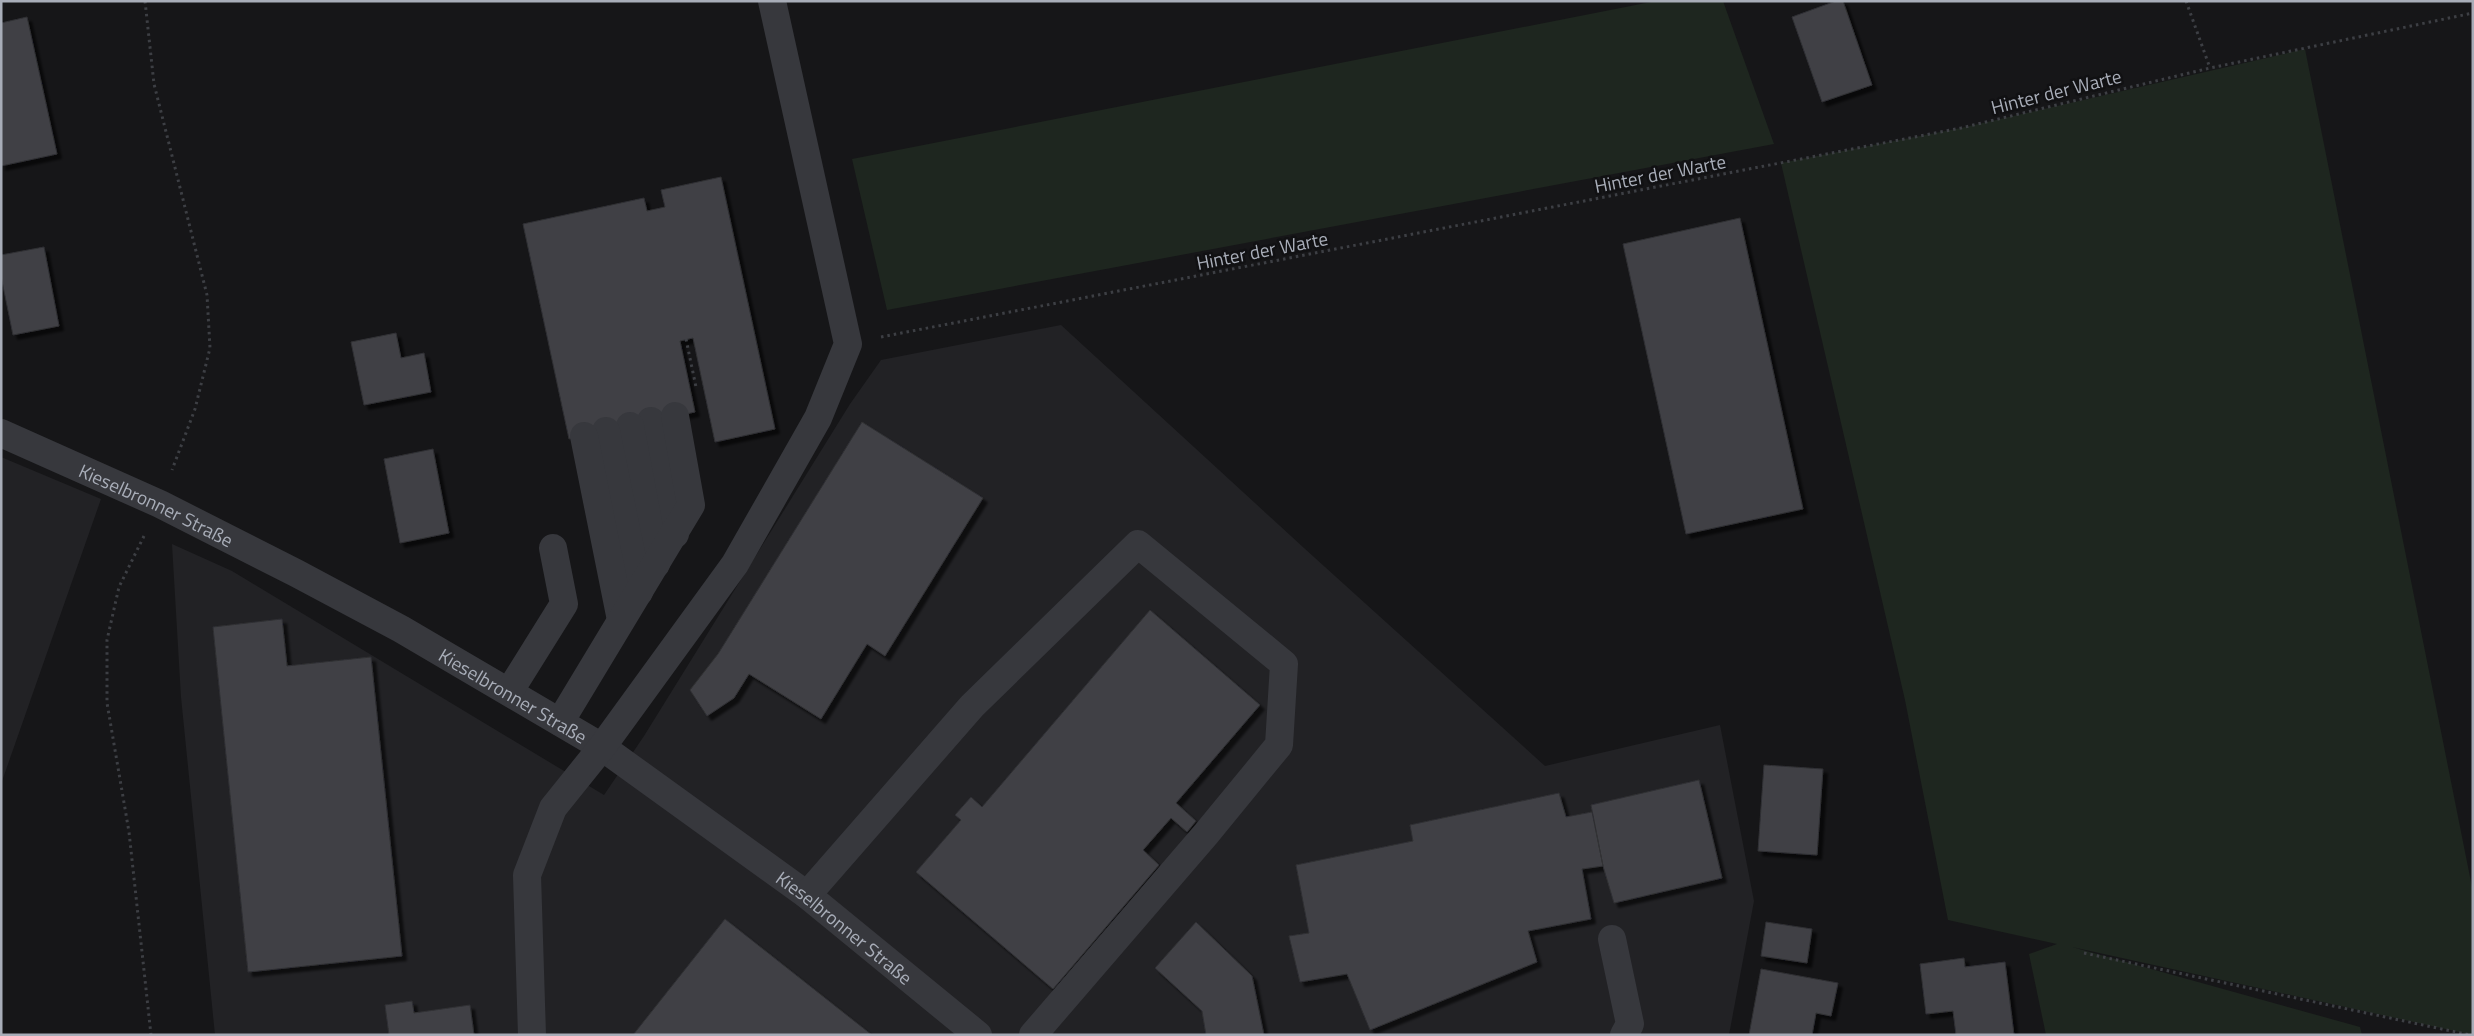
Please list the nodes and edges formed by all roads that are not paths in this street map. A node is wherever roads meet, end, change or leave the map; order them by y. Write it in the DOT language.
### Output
graph roads {
  1 [pos="772,1"];
  2 [pos="629,426"];
  3 [pos="1,433"];
  4 [pos="552,548"];
  5 [pos="656,564"];
  6 [pos="638,592"];
  7 [pos="621,620"];
  8 [pos="509,692"];
  9 [pos="560,722"];
  10 [pos="602,748"];
  11 [pos="807,894"];
  12 [pos="1612,939"];
  13 [pos="1630,1031"];
  14 [pos="532,1035"];
  15 [pos="978,1035"];
  16 [pos="1033,1035"];
  1 -- 10 [label="street"];
  2 -- 5 [label="street"];
  2 -- 5 [label="street"];
  2 -- 6 [label="street"];
  2 -- 7 [label="street"];
  3 -- 8 [label="street, Kieselbronner Straße"];
  4 -- 8 [label="street"];
  5 -- 6 [label="street"];
  6 -- 7 [label="street"];
  7 -- 9 [label="street"];
  8 -- 9 [label="street, Kieselbronner Straße"];
  9 -- 10 [label="street, Kieselbronner Straße"];
  10 -- 11 [label="street, Kieselbronner Straße"];
  10 -- 14 [label="street"];
  11 -- 15 [label="street, Kieselbronner Straße"];
  11 -- 16 [label="street"];
  12 -- 13 [label="street"];
}
